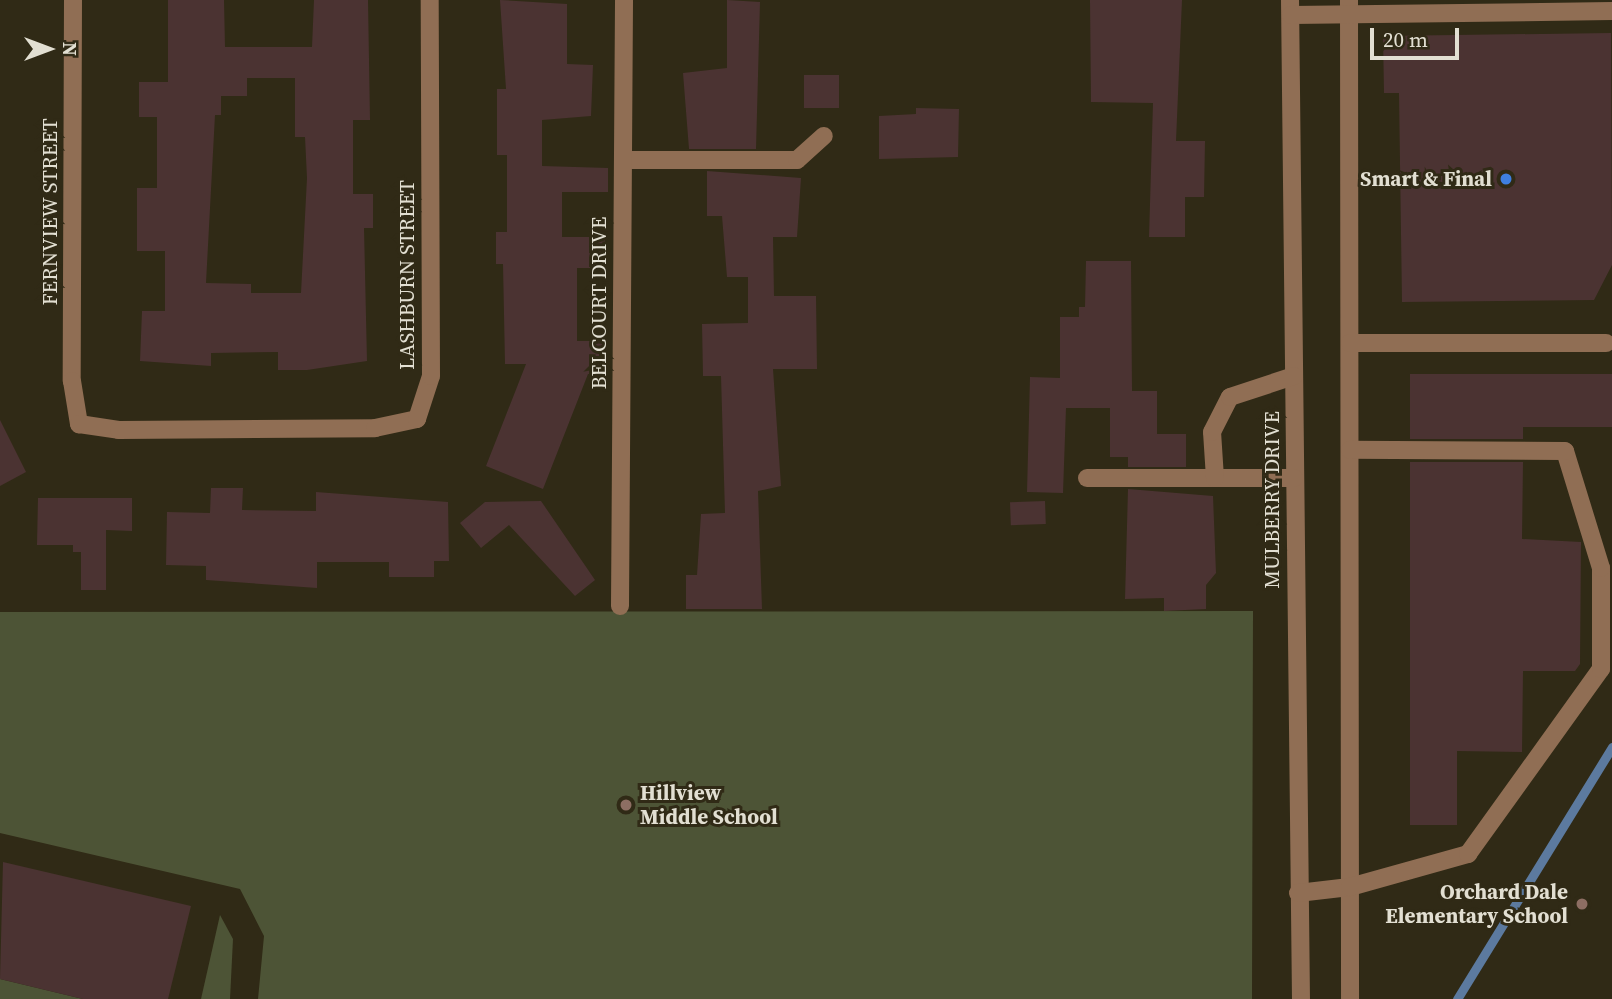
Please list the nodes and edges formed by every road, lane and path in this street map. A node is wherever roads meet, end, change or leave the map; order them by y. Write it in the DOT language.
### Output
graph roads {
  1 [pos="73,0"];
  2 [pos="430,0"];
  3 [pos="624,0"];
  4 [pos="1290,7"];
  5 [pos="1349,7"];
  6 [pos="1612,11"];
  7 [pos="824,136"];
  8 [pos="623,160"];
  9 [pos="1350,343"];
  10 [pos="1606,343"];
  11 [pos="1294,376"];
  12 [pos="79,424"];
  13 [pos="1350,450"];
  14 [pos="1087,478"];
  15 [pos="1215,478"];
  16 [pos="1294,478"];
  17 [pos="620,606"];
  18 [pos="1350,887"];
  19 [pos="1298,893"];
  20 [pos="1301,999"];
  21 [pos="1350,999"];
  1 -- 12 [label="street, FERNVIEW STREET"];
  2 -- 12 [label="street, LASHBURN STREET"];
  3 -- 8 [label="street, BELCOURT DRIVE"];
  4 -- 5 [label="street"];
  4 -- 11 [label="street, MULBERRY DRIVE"];
  5 -- 6 [label="street"];
  5 -- 9 [label="street"];
  7 -- 8 [label="street"];
  8 -- 17 [label="street, BELCOURT DRIVE"];
  9 -- 10 [label="street"];
  9 -- 13 [label="street"];
  11 -- 15 [label="street"];
  11 -- 16 [label="street, MULBERRY DRIVE"];
  13 -- 18 [label="street"];
  13 -- 18 [label="street"];
  14 -- 15 [label="street"];
  15 -- 16 [label="street"];
  16 -- 19 [label="street, MULBERRY DRIVE"];
  18 -- 19 [label="street"];
  18 -- 21 [label="street"];
  19 -- 20 [label="street, MULBERRY DRIVE"];
}
